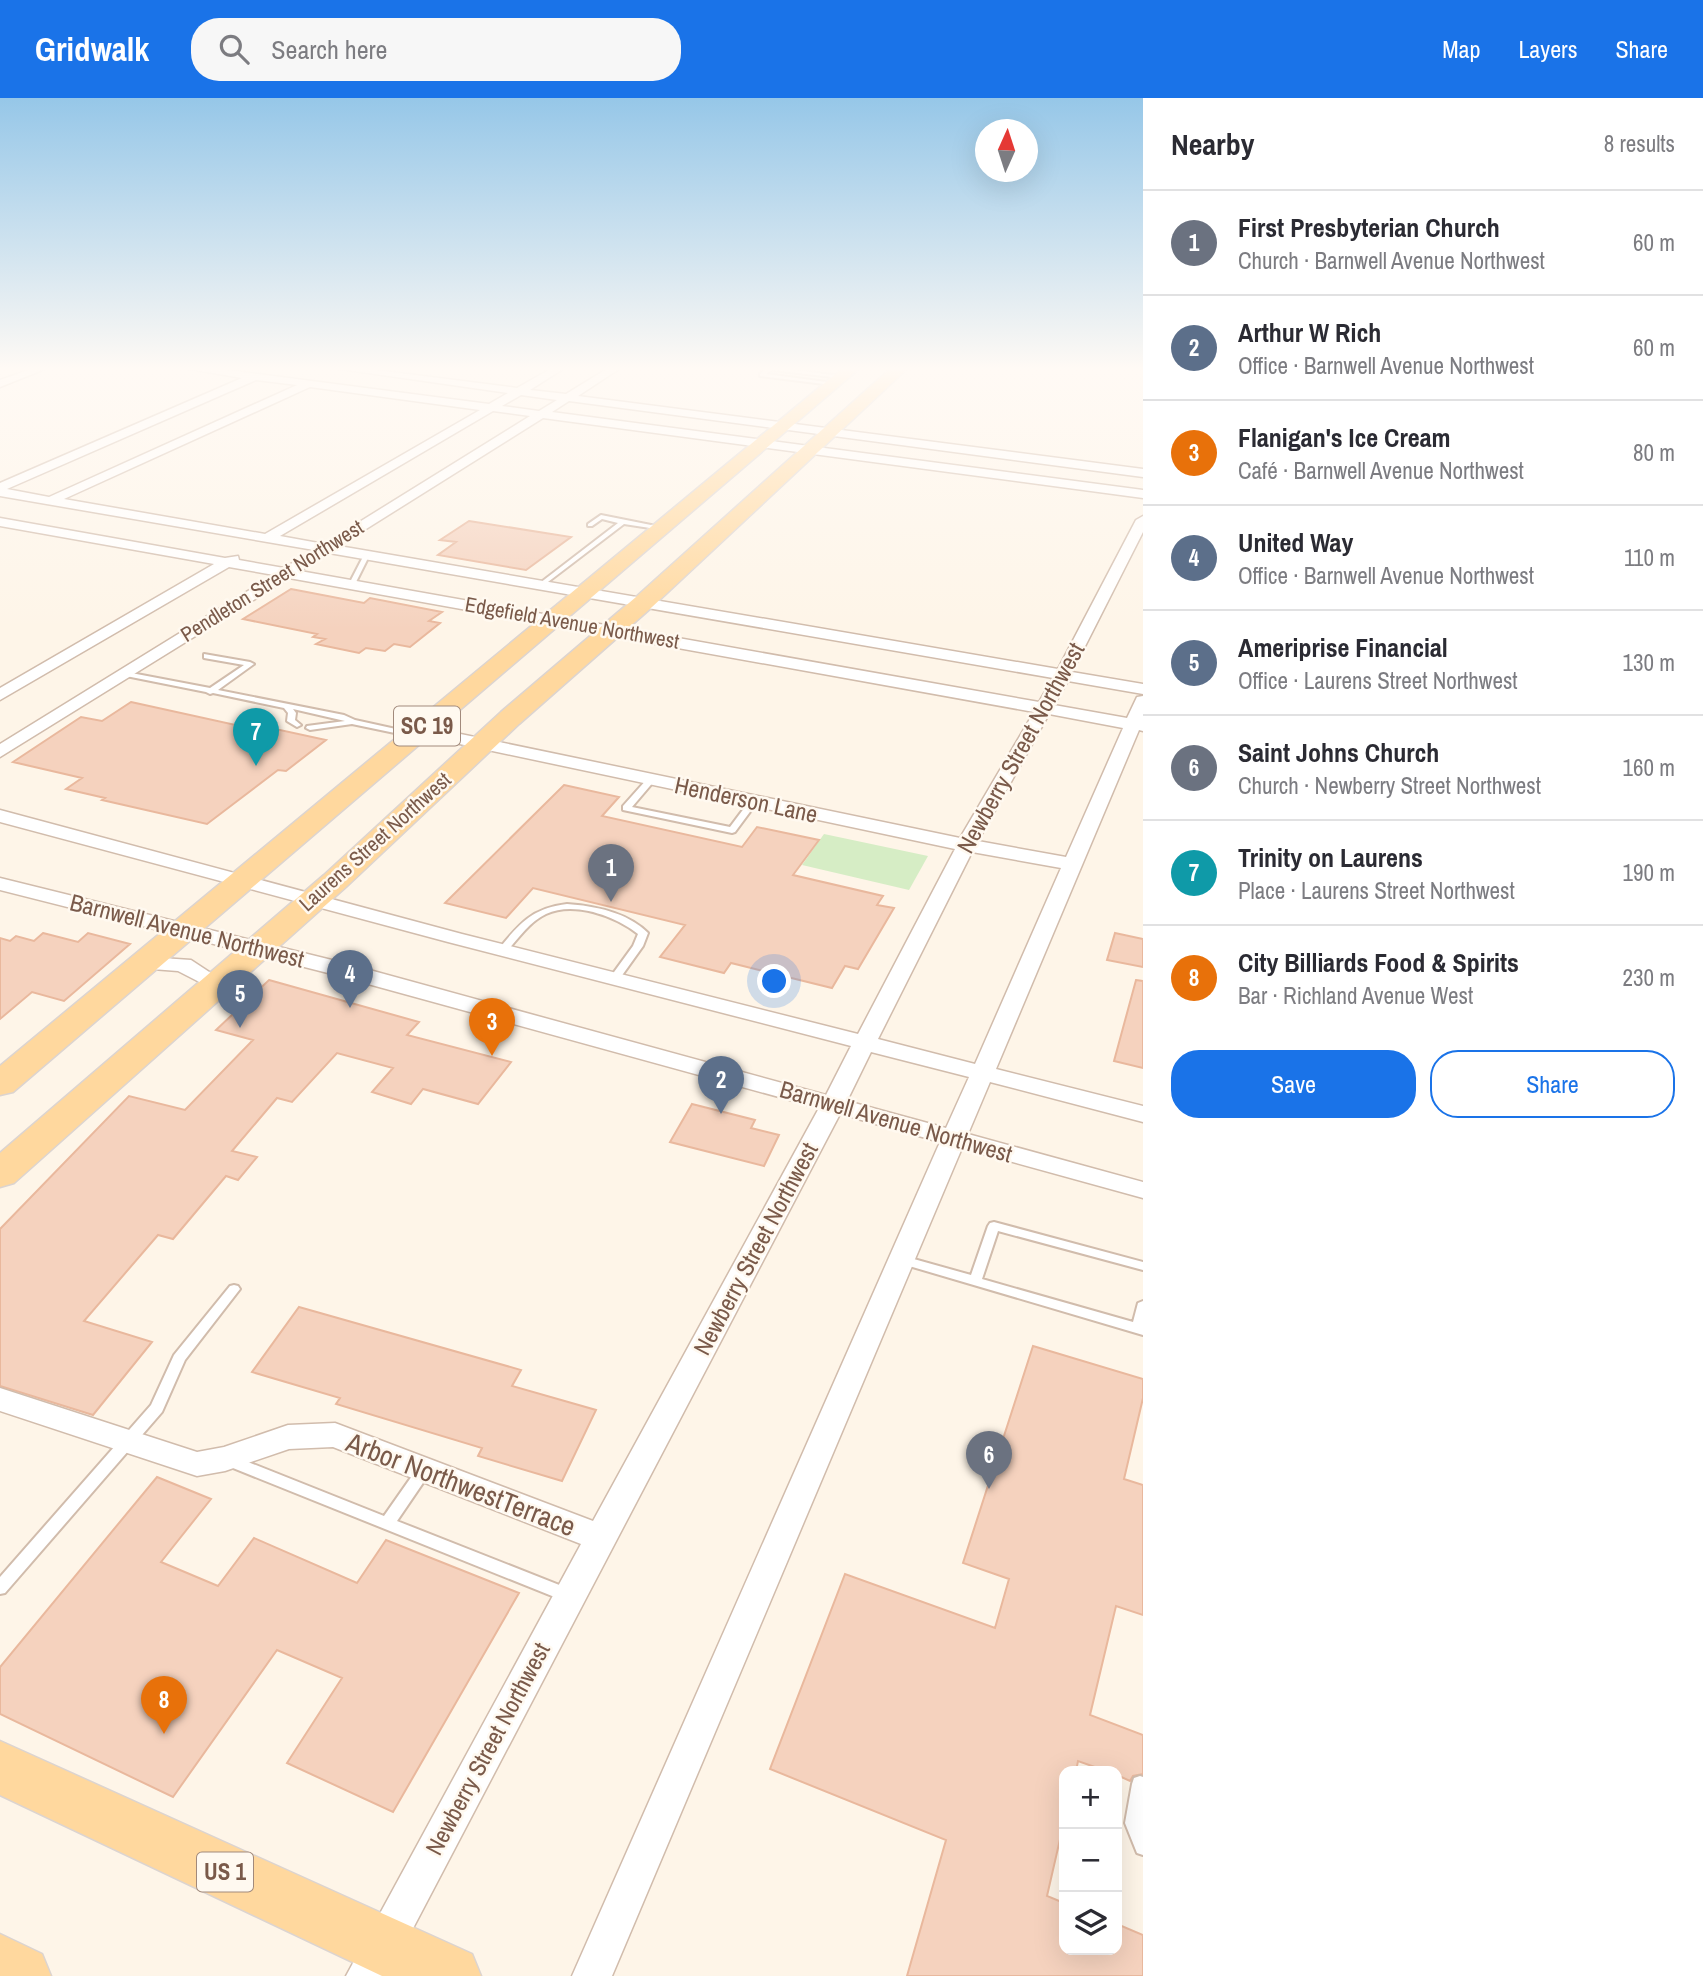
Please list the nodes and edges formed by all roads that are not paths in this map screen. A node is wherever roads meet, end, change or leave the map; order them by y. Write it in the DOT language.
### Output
graph roads {
  1 [pos="79,455"];
  2 [pos="152,455"];
  3 [pos="411,455"];
  4 [pos="477,455"];
  5 [pos="750,455"];
  6 [pos="803,455"];
  7 [pos="843,455"];
  8 [pos="1002,455"];
  9 [pos="1143,473"];
  10 [pos="0,490"];
  11 [pos="1143,494"];
  12 [pos="50,501"];
  13 [pos="1143,520"];
  14 [pos="623,522"];
  15 [pos="1,523"];
  16 [pos="590,525"];
  17 [pos="663,528"];
  18 [pos="268,537"];
  19 [pos="327,547"];
  20 [pos="367,554"];
  21 [pos="227,562"];
  22 [pos="289,573"];
  23 [pos="352,583"];
  24 [pos="538,583"];
  25 [pos="589,592"];
  26 [pos="644,602"];
  27 [pos="474,605"];
  28 [pos="553,621"];
  29 [pos="610,630"];
  30 [pos="207,656"];
  31 [pos="126,674"];
  32 [pos="1063,675"];
  33 [pos="1143,689"];
  34 [pos="210,692"];
  35 [pos="0,695"];
  36 [pos="288,708"];
  37 [pos="1043,708"];
  38 [pos="1140,717"];
  39 [pos="353,722"];
  40 [pos="297,725"];
  41 [pos="310,728"];
  42 [pos="419,733"];
  43 [pos="483,744"];
  44 [pos="0,752"];
  45 [pos="651,780"];
  46 [pos="754,801"];
  47 [pos="0,816"];
  48 [pos="966,845"];
  49 [pos="1072,864"];
  50 [pos="245,880"];
  51 [pos="0,884"];
  52 [pos="314,899"];
  53 [pos="184,932"];
  54 [pos="254,948"];
  55 [pos="503,950"];
  56 [pos="147,962"];
  57 [pos="614,979"];
  58 [pos="215,983"];
  59 [pos="864,1042"];
  60 [pos="985,1073"];
  61 [pos="0,1084"];
  62 [pos="833,1104"];
  63 [pos="1143,1114"];
  64 [pos="956,1139"];
  65 [pos="0,1174"];
  66 [pos="1143,1190"];
  67 [pos="903,1260"];
  68 [pos="1143,1266"];
  69 [pos="975,1281"];
  70 [pos="234,1289"];
  71 [pos="1143,1306"];
  72 [pos="1140,1329"];
  73 [pos="0,1399"];
  74 [pos="127,1443"];
  75 [pos="226,1459"];
  76 [pos="424,1470"];
  77 [pos="387,1523"];
  78 [pos="601,1538"];
  79 [pos="0,1588"];
  80 [pos="570,1596"];
  81 [pos="0,1767"];
  82 [pos="1140,1784"];
  83 [pos="1143,1847"];
  84 [pos="374,1961"];
  85 [pos="0,1965"];
  86 [pos="20,1976"];
  87 [pos="450,1976"];
  88 [pos="592,1976"];
  1 -- 10 [label="street"];
  2 -- 12 [label="street"];
  3 -- 18 [label="street, Pendleton Street Northwest"];
  4 -- 19 [label="street, Pendleton Street Northwest"];
  5 -- 17 [label="main road, SC 19"];
  6 -- 26 [label="main road, Laurens Street Northwest / SC 19"];
  7 -- 11 [label="street"];
  8 -- 9 [label="street"];
  10 -- 12 [label="street, Edgefield Avenue Northwest"];
  12 -- 15 [label="street"];
  12 -- 18 [label="street, Edgefield Avenue Northwest"];
  13 -- 32 [label="street, Newberry Street Northwest"];
  14 -- 16 [label="lane"];
  14 -- 17 [label="lane"];
  14 -- 24 [label="lane"];
  15 -- 21 [label="street, Edgefield Avenue Northwest"];
  17 -- 25 [label="main road, SC 19"];
  18 -- 19 [label="street, Edgefield Avenue Northwest"];
  18 -- 21 [label="street, Pendleton Street Northwest"];
  19 -- 20 [label="street, Edgefield Avenue Northwest"];
  19 -- 22 [label="street, Pendleton Street Northwest"];
  20 -- 23 [label="lane"];
  20 -- 24 [label="street, Edgefield Avenue Northwest"];
  21 -- 22 [label="street, Edgefield Avenue Northwest"];
  21 -- 35 [label="street, Pendleton Street Northwest"];
  22 -- 23 [label="street, Edgefield Avenue Northwest"];
  22 -- 31 [label="street, Pendleton Street Northwest"];
  23 -- 27 [label="street, Edgefield Avenue Northwest"];
  24 -- 25 [label="street, Edgefield Avenue Northwest"];
  24 -- 27 [label="street"];
  25 -- 26 [label="street, Edgefield Avenue Northwest"];
  25 -- 28 [label="main road, SC 19"];
  26 -- 29 [label="main road, Laurens Street Northwest / SC 19"];
  26 -- 32 [label="street, Edgefield Avenue Northwest"];
  27 -- 28 [label="street, Edgefield Avenue Northwest"];
  28 -- 29 [label="street, Edgefield Avenue Northwest"];
  28 -- 42 [label="main road, SC 19"];
  29 -- 37 [label="street, Edgefield Avenue Northwest"];
  29 -- 43 [label="main road, Laurens Street Northwest / SC 19"];
  30 -- 34 [label="lane"];
  31 -- 34 [label="lane"];
  31 -- 44 [label="street, Pendleton Street Northwest"];
  32 -- 33 [label="street, Edgefield Avenue Northwest"];
  32 -- 37 [label="street, Newberry Street Northwest"];
  34 -- 36 [label="lane"];
  36 -- 39 [label="lane"];
  36 -- 40 [label="lane"];
  37 -- 38 [label="street, Edgefield Avenue Northwest"];
  37 -- 48 [label="street, Newberry Street Northwest"];
  38 -- 49 [label="street"];
  39 -- 41 [label="lane"];
  39 -- 42 [label="lane"];
  42 -- 43 [label="street, Henderson Lane"];
  42 -- 50 [label="main road, SC 19"];
  43 -- 45 [label="street, Henderson Lane"];
  43 -- 52 [label="main road, Laurens Street Northwest / SC 19"];
  45 -- 46 [label="street, Henderson Lane"];
  45 -- 46 [label="lane"];
  46 -- 48 [label="street, Henderson Lane"];
  47 -- 50 [label="street"];
  48 -- 49 [label="street, Henderson Lane"];
  48 -- 59 [label="street, Newberry Street Northwest"];
  49 -- 60 [label="street"];
  50 -- 52 [label="street"];
  50 -- 53 [label="main road, SC 19"];
  51 -- 53 [label="street, Barnwell Avenue Northwest"];
  52 -- 54 [label="main road, Laurens Street Northwest / SC 19"];
  52 -- 55 [label="street"];
  53 -- 54 [label="street, Barnwell Avenue Northwest"];
  53 -- 56 [label="main road, SC 19"];
  54 -- 58 [label="main road, Laurens Street Northwest / SC 19"];
  54 -- 62 [label="street, Barnwell Avenue Northwest"];
  55 -- 57 [label="street"];
  55 -- 57 [label="lane"];
  56 -- 58 [label="street"];
  56 -- 61 [label="main road, SC 19"];
  57 -- 59 [label="street"];
  58 -- 65 [label="main road, Laurens Street Northwest / SC 19"];
  59 -- 60 [label="street"];
  59 -- 62 [label="street, Newberry Street Northwest"];
  60 -- 63 [label="street"];
  60 -- 64 [label="street"];
  62 -- 64 [label="street, Barnwell Avenue Northwest"];
  62 -- 78 [label="street, Newberry Street Northwest"];
  64 -- 66 [label="street, Barnwell Avenue Northwest"];
  64 -- 67 [label="street"];
  67 -- 69 [label="lane"];
  67 -- 88 [label="street"];
  68 -- 69 [label="lane"];
  69 -- 72 [label="lane"];
  70 -- 74 [label="lane"];
  71 -- 72 [label="lane"];
  73 -- 74 [label="street, Arbor NorthwestTerrace"];
  74 -- 75 [label="street, Arbor NorthwestTerrace"];
  74 -- 79 [label="lane"];
  75 -- 76 [label="street, Arbor NorthwestTerrace"];
  75 -- 77 [label="lane"];
  76 -- 77 [label="lane"];
  76 -- 78 [label="street, Arbor NorthwestTerrace"];
  77 -- 80 [label="lane"];
  78 -- 80 [label="street, Newberry Street Northwest"];
  80 -- 84 [label="street, Newberry Street Northwest"];
  81 -- 84 [label="main road, US 1"];
  82 -- 83 [label="lane"];
  84 -- 87 [label="main road, US 1"];
  85 -- 86 [label="main road"];
}
